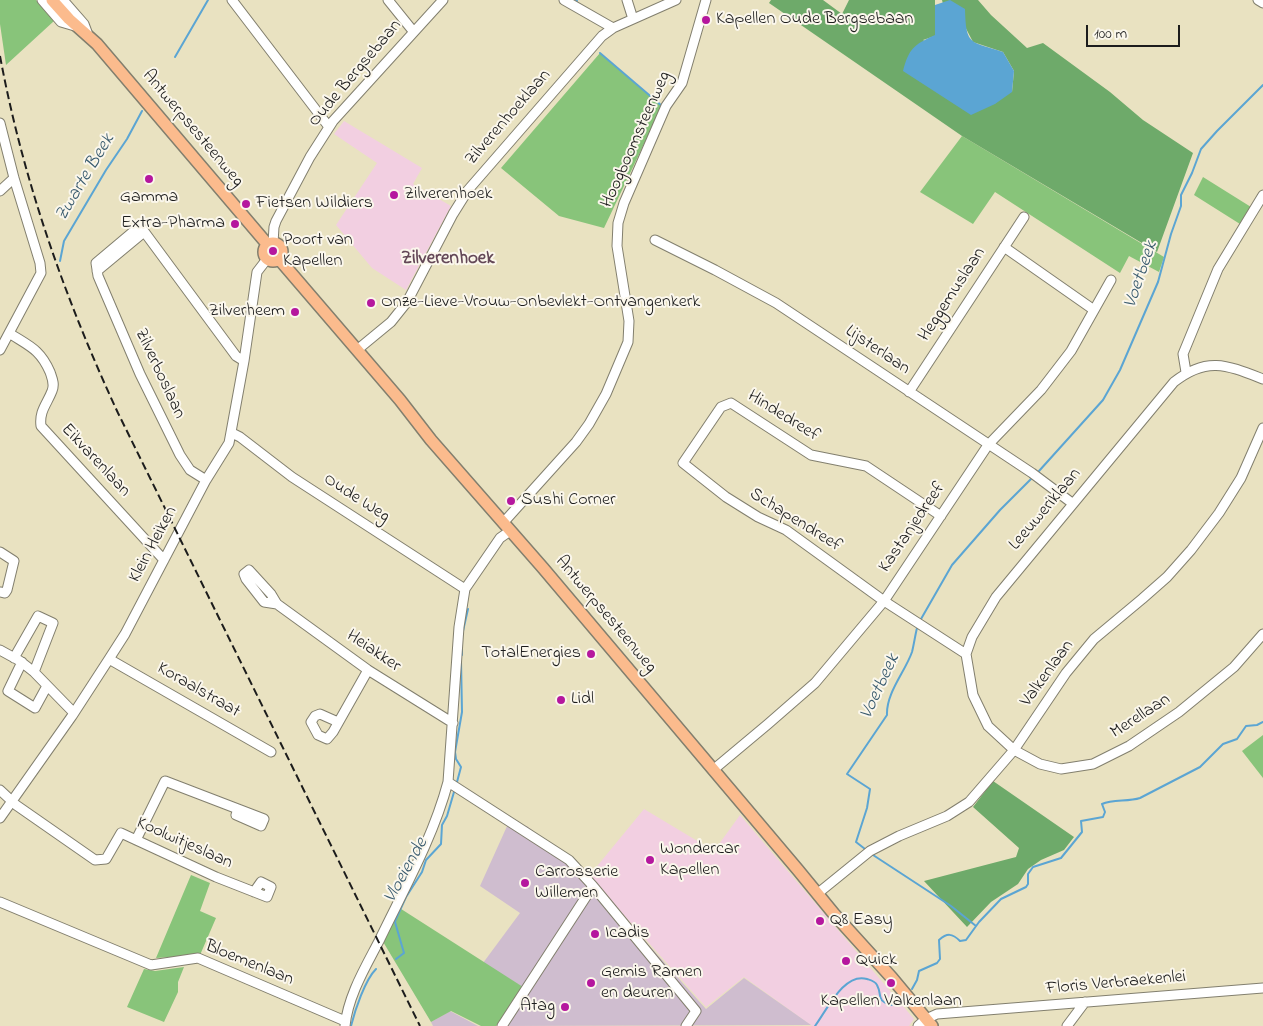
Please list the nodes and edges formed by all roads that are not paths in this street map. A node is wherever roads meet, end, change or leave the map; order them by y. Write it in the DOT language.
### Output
graph roads {
  1 [pos="42,0"];
  2 [pos="52,0"];
  3 [pos="63,0"];
  4 [pos="232,0"];
  5 [pos="388,0"];
  6 [pos="442,0"];
  7 [pos="564,0"];
  8 [pos="627,0"];
  9 [pos="676,0"];
  10 [pos="706,0"];
  11 [pos="1258,0"];
  12 [pos="1263,3"];
  13 [pos="633,19"];
  14 [pos="78,27"];
  15 [pos="613,28"];
  16 [pos="413,32"];
  17 [pos="89,37"];
  18 [pos="0,123"];
  19 [pos="329,127"];
  20 [pos="14,178"];
  21 [pos="0,190"];
  22 [pos="1263,195"];
  23 [pos="1024,217"];
  24 [pos="274,227"];
  25 [pos="256,232"];
  26 [pos="655,240"];
  27 [pos="270,244"];
  28 [pos="1004,248"];
  29 [pos="267,259"];
  30 [pos="279,259"];
  31 [pos="1111,280"];
  32 [pos="1094,310"];
  33 [pos="9,333"];
  34 [pos="0,350"];
  35 [pos="357,350"];
  36 [pos="244,361"];
  37 [pos="1186,372"];
  38 [pos="1263,379"];
  39 [pos="909,392"];
  40 [pos="1263,428"];
  41 [pos="232,433"];
  42 [pos="988,445"];
  43 [pos="683,464"];
  44 [pos="206,480"];
  45 [pos="1072,504"];
  46 [pos="941,516"];
  47 [pos="507,527"];
  48 [pos="0,552"];
  49 [pos="164,560"];
  50 [pos="465,589"];
  51 [pos="0,592"];
  52 [pos="884,601"];
  53 [pos="277,604"];
  54 [pos="1263,634"];
  55 [pos="1254,645"];
  56 [pos="0,650"];
  57 [pos="1263,651"];
  58 [pos="966,654"];
  59 [pos="109,659"];
  60 [pos="18,660"];
  61 [pos="368,670"];
  62 [pos="34,672"];
  63 [pos="48,686"];
  64 [pos="74,713"];
  65 [pos="338,722"];
  66 [pos="453,723"];
  67 [pos="1014,750"];
  68 [pos="270,752"];
  69 [pos="712,770"];
  70 [pos="448,782"];
  71 [pos="0,790"];
  72 [pos="13,801"];
  73 [pos="238,809"];
  74 [pos="0,818"];
  75 [pos="136,840"];
  76 [pos="593,886"];
  77 [pos="254,892"];
  78 [pos="817,894"];
  79 [pos="0,902"];
  80 [pos="1263,988"];
  81 [pos="1086,1002"];
  82 [pos="345,1024"];
  83 [pos="925,1024"];
  84 [pos="502,1026"];
  85 [pos="686,1026"];
  86 [pos="1067,1026"];
  1 -- 14 [label="street, Antwerpsesteenweg"];
  2 -- 14 [label="main road, Antwerpsesteenweg"];
  3 -- 17 [label="street, Antwerpsesteenweg"];
  4 -- 19 [label="street"];
  5 -- 16 [label="street"];
  6 -- 16 [label="street, Oude Bergsebaan"];
  7 -- 15 [label="street"];
  8 -- 13 [label="street"];
  9 -- 13 [label="street"];
  10 -- 47 [label="street, Hoogboomsteenweg"];
  11 -- 12 [label="street"];
  13 -- 15 [label="street, Zilverenhoeklaan"];
  14 -- 17 [label="main road, Antwerpsesteenweg"];
  15 -- 35 [label="street, Zilverenhoeklaan"];
  16 -- 19 [label="street, Oude Bergsebaan"];
  17 -- 25 [label="main road, Antwerpsesteenweg"];
  18 -- 20 [label="street"];
  19 -- 24 [label="street, Oude Bergsebaan"];
  20 -- 21 [label="street"];
  20 -- 33 [label="street"];
  22 -- 37 [label="street"];
  23 -- 28 [label="street, Heggemuslaan"];
  24 -- 25 [label="street"];
  24 -- 27 [label="street, Oude Bergsebaan"];
  25 -- 27 [label="main road, Antwerpsesteenweg"];
  26 -- 39 [label="street, Lijsterlaan"];
  27 -- 29 [label="main road"];
  27 -- 30 [label="main road"];
  28 -- 32 [label="street"];
  28 -- 39 [label="street, Heggemuslaan"];
  29 -- 30 [label="main road"];
  29 -- 36 [label="street, Klein Heiken"];
  30 -- 35 [label="main road, Antwerpsesteenweg"];
  31 -- 32 [label="street, Kastanjedreef"];
  32 -- 42 [label="street, Kastanjedreef"];
  33 -- 34 [label="street"];
  33 -- 49 [label="street, Eikvarenlaan"];
  35 -- 47 [label="main road, Antwerpsesteenweg"];
  36 -- 41 [label="street, Klein Heiken"];
  36 -- 44 [label="street, Zilverboslaan"];
  37 -- 38 [label="street, Leeuweriklaan"];
  37 -- 45 [label="street, Leeuweriklaan"];
  39 -- 42 [label="street, Lijsterlaan"];
  40 -- 67 [label="street, Valkenlaan"];
  41 -- 44 [label="street, Klein Heiken"];
  41 -- 50 [label="street, Oude Weg"];
  42 -- 45 [label="street, Lijsterlaan"];
  42 -- 46 [label="street, Kastanjedreef"];
  43 -- 46 [label="street, Hindedreef"];
  43 -- 52 [label="street, Schapendreef"];
  44 -- 49 [label="street, Klein Heiken"];
  45 -- 58 [label="street, Leeuweriklaan"];
  46 -- 52 [label="street, Kastanjedreef"];
  47 -- 50 [label="street"];
  47 -- 69 [label="main road, Antwerpsesteenweg"];
  48 -- 51 [label="street"];
  49 -- 59 [label="street, Klein Heiken"];
  50 -- 66 [label="street"];
  52 -- 58 [label="street, Schapendreef"];
  52 -- 69 [label="street, Kastanjedreef"];
  53 -- 61 [label="street, Heiakker"];
  54 -- 55 [label="street, Merellaan"];
  55 -- 57 [label="street"];
  55 -- 67 [label="street, Merellaan"];
  56 -- 60 [label="street"];
  58 -- 67 [label="street"];
  59 -- 64 [label="street, Klein Heiken"];
  59 -- 68 [label="street, Koraalstraat"];
  60 -- 62 [label="street"];
  60 -- 62 [label="street"];
  60 -- 63 [label="street"];
  61 -- 65 [label="street"];
  61 -- 66 [label="street, Heiakker"];
  62 -- 63 [label="street"];
  63 -- 64 [label="street"];
  64 -- 72 [label="street, Klein Heiken"];
  66 -- 70 [label="street"];
  67 -- 78 [label="street, Valkenlaan"];
  69 -- 78 [label="main road, Antwerpsesteenweg"];
  70 -- 76 [label="street"];
  70 -- 82 [label="street"];
  71 -- 72 [label="street"];
  72 -- 74 [label="street, Klein Heiken"];
  72 -- 75 [label="street, Koolwitjeslaan"];
  73 -- 75 [label="street"];
  75 -- 77 [label="street, Koolwitjeslaan"];
  76 -- 84 [label="street"];
  76 -- 85 [label="street"];
  78 -- 83 [label="main road, Antwerpsesteenweg"];
  79 -- 82 [label="street, Bloemenlaan"];
  80 -- 81 [label="street, Floris Verbraekenlei"];
  81 -- 83 [label="street, Floris Verbraekenlei"];
  81 -- 86 [label="street"];
}
